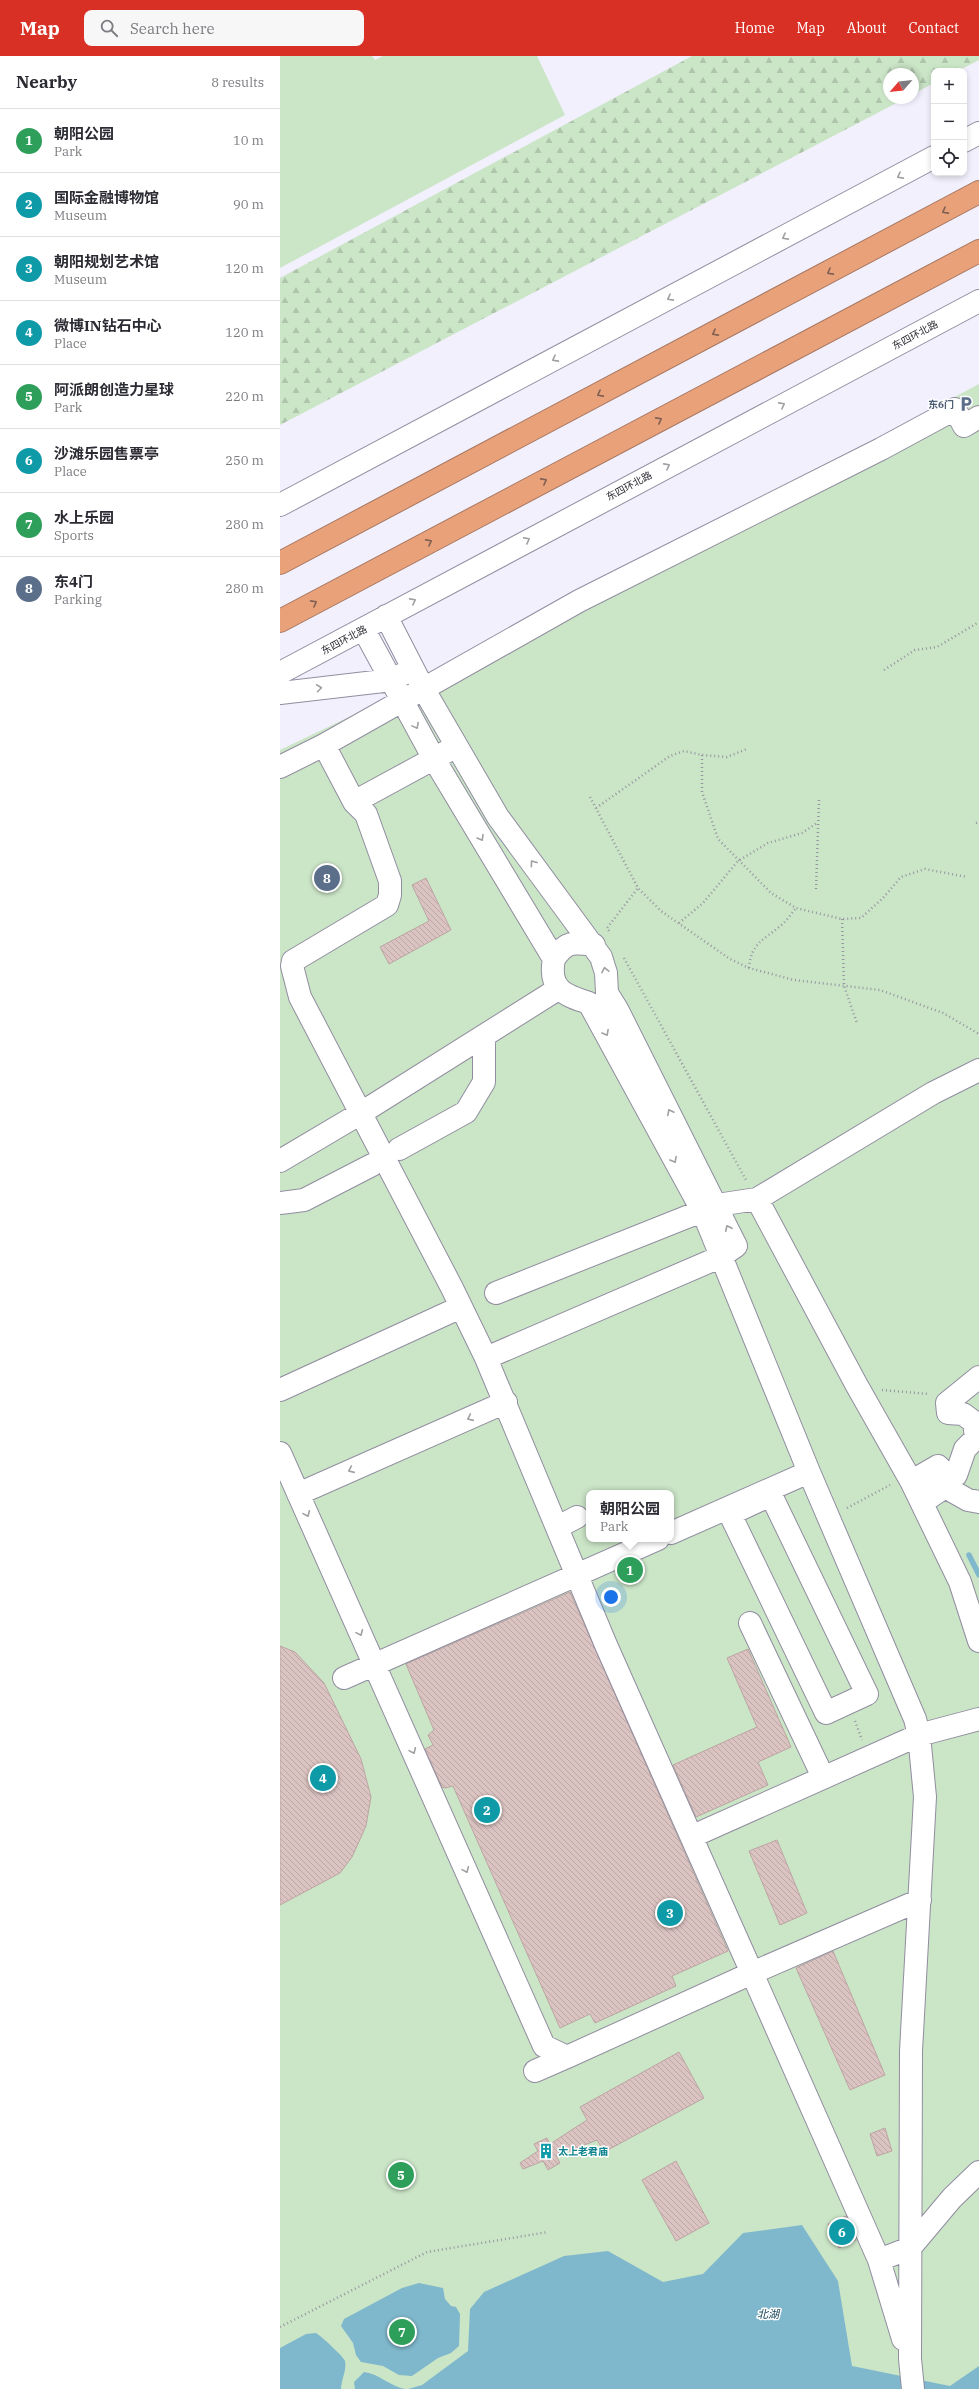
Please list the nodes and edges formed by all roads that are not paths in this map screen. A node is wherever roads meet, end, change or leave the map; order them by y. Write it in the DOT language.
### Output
graph roads {
  1 [pos="979,133"];
  2 [pos="966,140"];
  3 [pos="931,159"];
  4 [pos="979,192"];
  5 [pos="979,251"];
  6 [pos="979,301"];
  7 [pos="979,417"];
  8 [pos="280,505"];
  9 [pos="280,563"];
  10 [pos="386,616"];
  11 [pos="280,621"];
  12 [pos="364,630"];
  13 [pos="413,669"];
  14 [pos="280,673"];
  15 [pos="392,680"];
  16 [pos="423,688"];
  17 [pos="280,693"];
  18 [pos="402,700"];
  19 [pos="324,745"];
  20 [pos="460,745"];
  21 [pos="434,759"];
  22 [pos="280,767"];
  23 [pos="354,802"];
  24 [pos="602,940"];
  25 [pos="554,959"];
  26 [pos="558,989"];
  27 [pos="598,998"];
  28 [pos="484,1036"];
  29 [pos="979,1070"];
  30 [pos="361,1113"];
  31 [pos="399,1149"];
  32 [pos="280,1160"];
  33 [pos="372,1165"];
  34 [pos="757,1199"];
  35 [pos="280,1203"];
  36 [pos="710,1209"];
  37 [pos="720,1257"];
  38 [pos="496,1293"];
  39 [pos="461,1307"];
  40 [pos="486,1358"];
  41 [pos="979,1377"];
  42 [pos="280,1390"];
  43 [pos="506,1402"];
  44 [pos="280,1453"];
  45 [pos="809,1472"];
  46 [pos="298,1494"];
  47 [pos="979,1502"];
  48 [pos="577,1517"];
  49 [pos="558,1527"];
  50 [pos="674,1532"];
  51 [pos="651,1542"];
  52 [pos="576,1575"];
  53 [pos="750,1623"];
  54 [pos="979,1641"];
  55 [pos="374,1664"];
  56 [pos="344,1678"];
  57 [pos="848,1703"];
  58 [pos="979,1719"];
  59 [pos="919,1734"];
  60 [pos="823,1777"];
  61 [pos="693,1836"];
  62 [pos="920,1900"];
  63 [pos="752,1973"];
  64 [pos="567,2057"];
  65 [pos="535,2071"];
  66 [pos="979,2172"];
  67 [pos="910,2248"];
  68 [pos="879,2260"];
  69 [pos="910,2359"];
  70 [pos="913,2389"];
  1 -- 2 [label="street"];
  3 -- 8 [label="street, one-way"];
  4 -- 9 [label="highway, one-way"];
  11 -- 5 [label="highway, one-way"];
  10 -- 6 [label="street, 东四环北路, one-way"];
  7 -- 16 [label="street"];
  10 -- 12 [label="street, 东四环北路"];
  10 -- 13 [label="street"];
  12 -- 14 [label="street, 东四环北路"];
  12 -- 15 [label="street"];
  13 -- 15 [label="street"];
  13 -- 16 [label="street"];
  17 -- 15 [label="street, one-way"];
  15 -- 18 [label="street"];
  16 -- 18 [label="street"];
  16 -- 20 [label="street"];
  18 -- 19 [label="street"];
  18 -- 21 [label="street, one-way"];
  19 -- 22 [label="street"];
  19 -- 23 [label="street"];
  20 -- 21 [label="street"];
  24 -- 20 [label="street, one-way"];
  21 -- 23 [label="street"];
  21 -- 25 [label="street, one-way"];
  23 -- 30 [label="street"];
  24 -- 25 [label="street"];
  27 -- 24 [label="street, one-way"];
  25 -- 26 [label="street"];
  26 -- 27 [label="street"];
  26 -- 28 [label="street"];
  27 -- 36 [label="street"];
  28 -- 30 [label="street"];
  28 -- 31 [label="street"];
  29 -- 34 [label="street"];
  30 -- 32 [label="street"];
  30 -- 39 [label="street"];
  33 -- 35 [label="street"];
  34 -- 36 [label="street"];
  34 -- 54 [label="street"];
  36 -- 37 [label="street"];
  36 -- 38 [label="street"];
  37 -- 40 [label="street"];
  37 -- 45 [label="street"];
  39 -- 40 [label="street"];
  39 -- 42 [label="street"];
  40 -- 43 [label="street"];
  41 -- 47 [label="street"];
  43 -- 46 [label="street, one-way"];
  43 -- 49 [label="street"];
  44 -- 46 [label="street"];
  45 -- 50 [label="street"];
  45 -- 59 [label="street"];
  46 -- 55 [label="street, one-way"];
  48 -- 49 [label="street"];
  49 -- 52 [label="street"];
  51 -- 52 [label="street"];
  52 -- 55 [label="street"];
  52 -- 61 [label="street"];
  53 -- 60 [label="street"];
  55 -- 56 [label="street"];
  55 -- 64 [label="street, one-way"];
  57 -- 57 [label="street"];
  58 -- 59 [label="street"];
  59 -- 60 [label="street"];
  59 -- 62 [label="street"];
  60 -- 61 [label="street"];
  61 -- 63 [label="street"];
  62 -- 63 [label="street"];
  62 -- 67 [label="street"];
  63 -- 64 [label="street"];
  63 -- 68 [label="street"];
  64 -- 65 [label="street"];
  66 -- 67 [label="street"];
  67 -- 68 [label="street"];
  67 -- 69 [label="street"];
  68 -- 69 [label="street"];
  69 -- 70 [label="street"];
}
